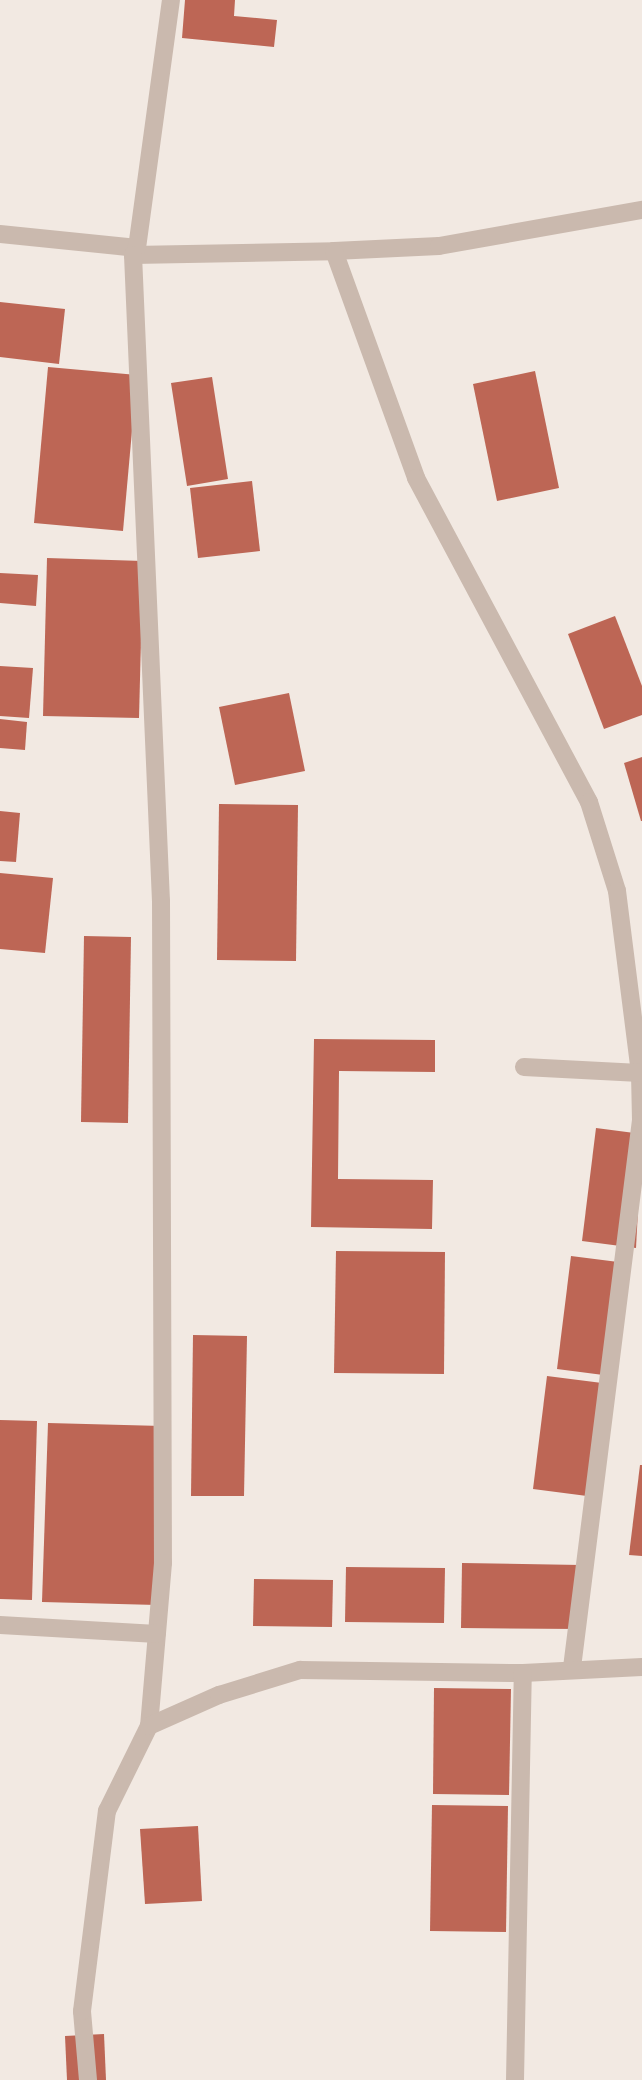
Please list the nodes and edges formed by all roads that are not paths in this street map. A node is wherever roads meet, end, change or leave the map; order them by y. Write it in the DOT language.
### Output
graph roads {
  1 [pos="171,0"];
  2 [pos="642,211"];
  3 [pos="0,234"];
  4 [pos="334,251"];
  5 [pos="135,252"];
  6 [pos="524,1067"];
  7 [pos="640,1073"];
  8 [pos="0,1625"];
  9 [pos="157,1634"];
  10 [pos="642,1667"];
  11 [pos="572,1668"];
  12 [pos="523,1673"];
  13 [pos="149,1726"];
  14 [pos="88,2080"];
  15 [pos="515,2080"];
  1 -- 5 [label="street"];
  2 -- 4 [label="street"];
  3 -- 5 [label="street"];
  4 -- 5 [label="street"];
  4 -- 7 [label="street"];
  5 -- 9 [label="street"];
  6 -- 7 [label="street"];
  7 -- 11 [label="street"];
  8 -- 9 [label="street"];
  9 -- 13 [label="street"];
  10 -- 11 [label="street"];
  11 -- 12 [label="street"];
  12 -- 13 [label="street"];
  12 -- 15 [label="street"];
  13 -- 14 [label="street"];
}
